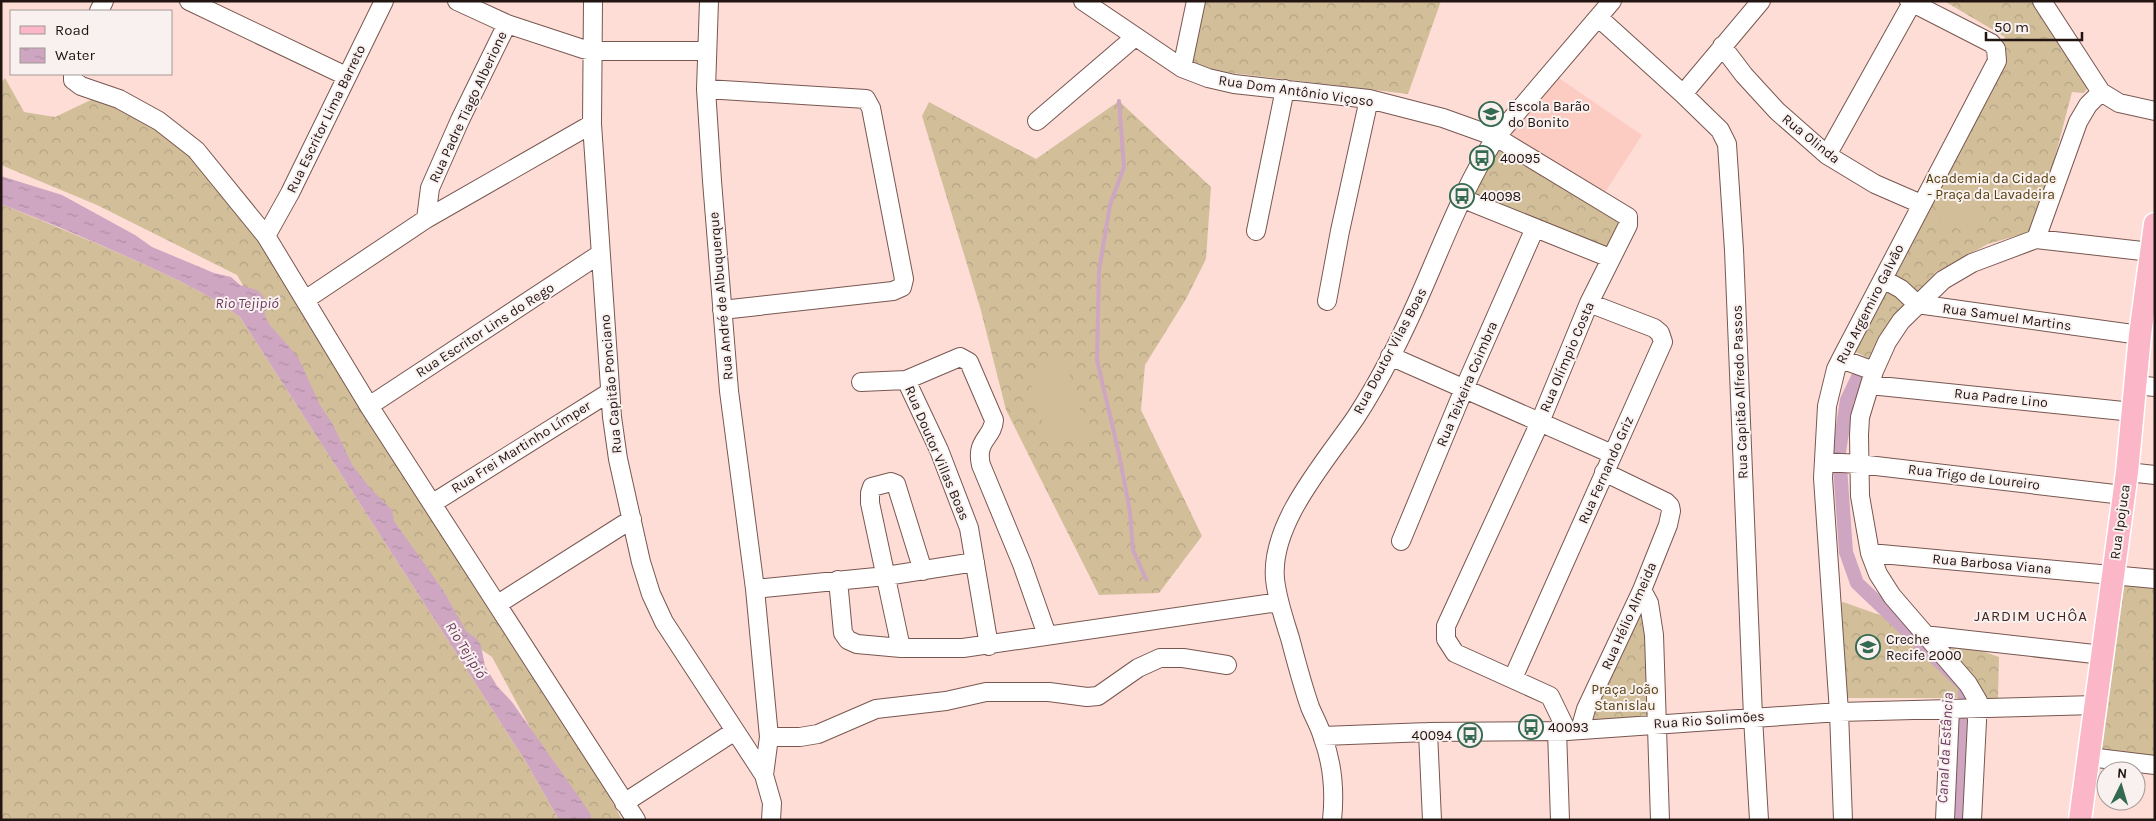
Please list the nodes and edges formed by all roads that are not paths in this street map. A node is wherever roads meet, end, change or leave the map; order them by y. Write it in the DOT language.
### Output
graph roads {
  1 [pos="189,1"];
  2 [pos="384,1"];
  3 [pos="458,1"];
  4 [pos="593,1"];
  5 [pos="709,1"];
  6 [pos="1083,1"];
  7 [pos="1196,1"];
  8 [pos="1761,1"];
  9 [pos="2042,1"];
  10 [pos="1911,2"];
  11 [pos="1604,7"];
  12 [pos="507,24"];
  13 [pos="1135,38"];
  14 [pos="1722,46"];
  15 [pos="592,50"];
  16 [pos="707,51"];
  17 [pos="1182,68"];
  18 [pos="346,76"];
  19 [pos="73,77"];
  20 [pos="1285,89"];
  21 [pos="706,90"];
  22 [pos="2101,92"];
  23 [pos="1683,94"];
  24 [pos="1369,99"];
  25 [pos="2155,111"];
  26 [pos="1037,121"];
  27 [pos="592,124"];
  28 [pos="1496,137"];
  29 [pos="1827,155"];
  30 [pos="1461,198"];
  31 [pos="1921,204"];
  32 [pos="426,219"];
  33 [pos="2155,224"];
  34 [pos="1535,228"];
  35 [pos="1256,231"];
  36 [pos="266,236"];
  37 [pos="2036,239"];
  38 [pos="2151,252"];
  39 [pos="600,254"];
  40 [pos="1610,258"];
  41 [pos="1883,279"];
  42 [pos="2150,295"];
  43 [pos="305,300"];
  44 [pos="1327,301"];
  45 [pos="1589,303"];
  46 [pos="1917,304"];
  47 [pos="722,310"];
  48 [pos="2140,335"];
  49 [pos="1390,356"];
  50 [pos="1841,359"];
  51 [pos="1872,378"];
  52 [pos="906,380"];
  53 [pos="861,382"];
  54 [pos="2146,386"];
  55 [pos="1464,389"];
  56 [pos="610,392"];
  57 [pos="370,406"];
  58 [pos="2133,412"];
  59 [pos="1540,422"];
  60 [pos="1612,454"];
  61 [pos="1826,462"];
  62 [pos="1858,464"];
  63 [pos="1604,472"];
  64 [pos="2127,472"];
  65 [pos="2155,475"];
  66 [pos="2123,494"];
  67 [pos="433,503"];
  68 [pos="632,519"];
  69 [pos="1401,541"];
  70 [pos="1870,553"];
  71 [pos="975,562"];
  72 [pos="923,571"];
  73 [pos="2113,574"];
  74 [pos="886,576"];
  75 [pos="2155,578"];
  76 [pos="838,580"];
  77 [pos="755,588"];
  78 [pos="1642,590"];
  79 [pos="1280,602"];
  80 [pos="498,604"];
  81 [pos="1047,635"];
  82 [pos="1924,635"];
  83 [pos="989,646"];
  84 [pos="901,648"];
  85 [pos="2102,655"];
  86 [pos="1227,665"];
  87 [pos="1513,678"];
  88 [pos="2095,705"];
  89 [pos="1952,709"];
  90 [pos="1976,709"];
  91 [pos="1839,712"];
  92 [pos="1753,717"];
  93 [pos="1656,724"];
  94 [pos="734,731"];
  95 [pos="1568,731"];
  96 [pos="1428,732"];
  97 [pos="1323,736"];
  98 [pos="769,737"];
  99 [pos="2089,757"];
  100 [pos="2155,765"];
  101 [pos="764,775"];
  102 [pos="624,803"];
  103 [pos="636,820"];
  104 [pos="771,820"];
  105 [pos="1332,820"];
  106 [pos="1432,820"];
  107 [pos="1560,820"];
  108 [pos="1660,820"];
  109 [pos="1759,820"];
  110 [pos="1843,820"];
  111 [pos="1945,820"];
  112 [pos="1972,820"];
  113 [pos="2080,820"];
  1 -- 18 [label="street"];
  2 -- 18 [label="street, Rua Escritor Lima Barreto"];
  3 -- 12 [label="street"];
  4 -- 15 [label="street, Rua Capitão Ponciano"];
  5 -- 16 [label="street, Rua André de Albuquerque"];
  6 -- 13 [label="street, Rua Dom Antônio Viçoso"];
  7 -- 17 [label="street"];
  8 -- 14 [label="street"];
  9 -- 22 [label="street"];
  10 -- 29 [label="street"];
  10 -- 31 [label="street, Rua Argemiro Galvão"];
  11 -- 23 [label="street, Rua Capitão Alfredo Passos"];
  11 -- 28 [label="street, Rua Doutor Vilas Boas"];
  12 -- 15 [label="street"];
  12 -- 32 [label="street, Rua Padre Tiago Alberione"];
  13 -- 17 [label="street, Rua Dom Antônio Viçoso"];
  13 -- 26 [label="street"];
  14 -- 23 [label="street"];
  14 -- 29 [label="street, Rua Olinda"];
  15 -- 16 [label="street"];
  15 -- 27 [label="street, Rua Capitão Ponciano"];
  16 -- 21 [label="street, Rua André de Albuquerque"];
  17 -- 20 [label="street, Rua Dom Antônio Viçoso"];
  18 -- 36 [label="street, Rua Escritor Lima Barreto"];
  19 -- 36 [label="street"];
  20 -- 24 [label="street, Rua Dom Antônio Viçoso"];
  20 -- 35 [label="street"];
  21 -- 47 [label="street, Rua André de Albuquerque"];
  21 -- 47 [label="street"];
  22 -- 25 [label="street"];
  22 -- 37 [label="street"];
  23 -- 92 [label="street, Rua Capitão Alfredo Passos"];
  24 -- 28 [label="street, Rua Dom Antônio Viçoso"];
  24 -- 44 [label="street"];
  27 -- 32 [label="street"];
  27 -- 39 [label="street, Rua Capitão Ponciano"];
  28 -- 30 [label="street, Rua Doutor Vilas Boas"];
  28 -- 40 [label="street, Rua Olímpio Costa"];
  29 -- 31 [label="street, Rua Olinda"];
  30 -- 34 [label="street"];
  30 -- 49 [label="street, Rua Doutor Vilas Boas"];
  31 -- 41 [label="street, Rua Argemiro Galvão"];
  32 -- 43 [label="street"];
  33 -- 38 [label="main road, Rua Ipojuca"];
  34 -- 40 [label="street"];
  34 -- 55 [label="street, Rua Teixeira Coimbra"];
  36 -- 43 [label="street"];
  37 -- 38 [label="street"];
  37 -- 46 [label="street"];
  38 -- 42 [label="main road, Rua Ipojuca"];
  39 -- 56 [label="street, Rua Capitão Ponciano"];
  39 -- 57 [label="street, Rua Escritor Lins do Rego"];
  40 -- 45 [label="street, Rua Olímpio Costa"];
  41 -- 46 [label="street"];
  41 -- 50 [label="street, Rua Argemiro Galvão"];
  42 -- 48 [label="main road, Rua Ipojuca"];
  43 -- 57 [label="street"];
  45 -- 59 [label="street, Rua Olímpio Costa"];
  45 -- 60 [label="street, Rua Fernando Griz"];
  46 -- 48 [label="street, Rua Samuel Martins"];
  46 -- 51 [label="street"];
  47 -- 77 [label="street, Rua André de Albuquerque"];
  48 -- 54 [label="main road, Rua Ipojuca"];
  49 -- 55 [label="street"];
  49 -- 79 [label="street, Rua Doutor Vilas Boas"];
  50 -- 51 [label="street, Rua Padre Lino"];
  50 -- 61 [label="street, Rua Argemiro Galvão"];
  51 -- 58 [label="street, Rua Padre Lino"];
  51 -- 62 [label="street"];
  52 -- 53 [label="street"];
  52 -- 71 [label="street, Rua Doutor Villas Boas"];
  52 -- 81 [label="street"];
  54 -- 58 [label="main road, Rua Ipojuca"];
  55 -- 59 [label="street"];
  55 -- 69 [label="street, Rua Teixeira Coimbra"];
  56 -- 67 [label="street, Rua Frei Martinho Límper"];
  56 -- 68 [label="street, Rua Capitão Ponciano"];
  57 -- 67 [label="street"];
  58 -- 64 [label="main road, Rua Ipojuca"];
  59 -- 60 [label="street"];
  59 -- 87 [label="street, Rua Olímpio Costa"];
  60 -- 63 [label="street, Rua Fernando Griz"];
  61 -- 62 [label="street, Rua Trigo de Loureiro"];
  61 -- 91 [label="street, Rua Argemiro Galvão"];
  62 -- 66 [label="street, Rua Trigo de Loureiro"];
  62 -- 70 [label="street"];
  63 -- 78 [label="street, Rua Hélio Almeida"];
  63 -- 87 [label="street, Rua Fernando Griz"];
  64 -- 65 [label="street"];
  64 -- 66 [label="main road, Rua Ipojuca"];
  66 -- 73 [label="main road, Rua Ipojuca"];
  67 -- 80 [label="street"];
  68 -- 80 [label="street"];
  68 -- 94 [label="street, Rua Capitão Ponciano"];
  70 -- 73 [label="street, Rua Barbosa Viana"];
  70 -- 82 [label="street"];
  71 -- 72 [label="street"];
  71 -- 83 [label="street, Rua Doutor Villas Boas"];
  72 -- 74 [label="street"];
  72 -- 74 [label="street"];
  73 -- 75 [label="street, Rua Barbosa Viana"];
  73 -- 85 [label="main road, Rua Ipojuca"];
  74 -- 76 [label="street"];
  74 -- 84 [label="street"];
  76 -- 77 [label="street"];
  76 -- 84 [label="street"];
  77 -- 98 [label="street, Rua André de Albuquerque"];
  78 -- 93 [label="street"];
  78 -- 95 [label="street, Rua Hélio Almeida"];
  79 -- 81 [label="street"];
  79 -- 97 [label="street, Rua Doutor Vilas Boas"];
  80 -- 102 [label="street"];
  81 -- 83 [label="street"];
  82 -- 85 [label="street"];
  82 -- 90 [label="street"];
  83 -- 84 [label="street"];
  85 -- 88 [label="main road, Rua Ipojuca"];
  86 -- 98 [label="street"];
  87 -- 95 [label="street"];
  88 -- 90 [label="street, Rua Rio Solimões"];
  88 -- 99 [label="main road, Rua Ipojuca"];
  89 -- 90 [label="street, Rua Rio Solimões"];
  89 -- 91 [label="street, Rua Rio Solimões"];
  89 -- 111 [label="street"];
  90 -- 112 [label="street"];
  91 -- 92 [label="street, Rua Rio Solimões"];
  91 -- 110 [label="street, Rua Argemiro Galvão"];
  92 -- 93 [label="street, Rua Rio Solimões"];
  92 -- 109 [label="street, Rua Capitão Alfredo Passos"];
  93 -- 95 [label="street, Rua Rio Solimões"];
  93 -- 108 [label="street"];
  94 -- 101 [label="street, Rua Capitão Ponciano"];
  94 -- 102 [label="street"];
  95 -- 96 [label="street, Rua Rio Solimões"];
  95 -- 107 [label="street"];
  96 -- 97 [label="street, Rua Rio Solimões"];
  96 -- 106 [label="street"];
  97 -- 105 [label="street, Rua Doutor Vilas Boas"];
  98 -- 101 [label="street, Rua André de Albuquerque"];
  99 -- 100 [label="street"];
  99 -- 113 [label="main road, Rua Ipojuca"];
  101 -- 104 [label="street, Rua Capitão Ponciano"];
  102 -- 103 [label="street"];
}
